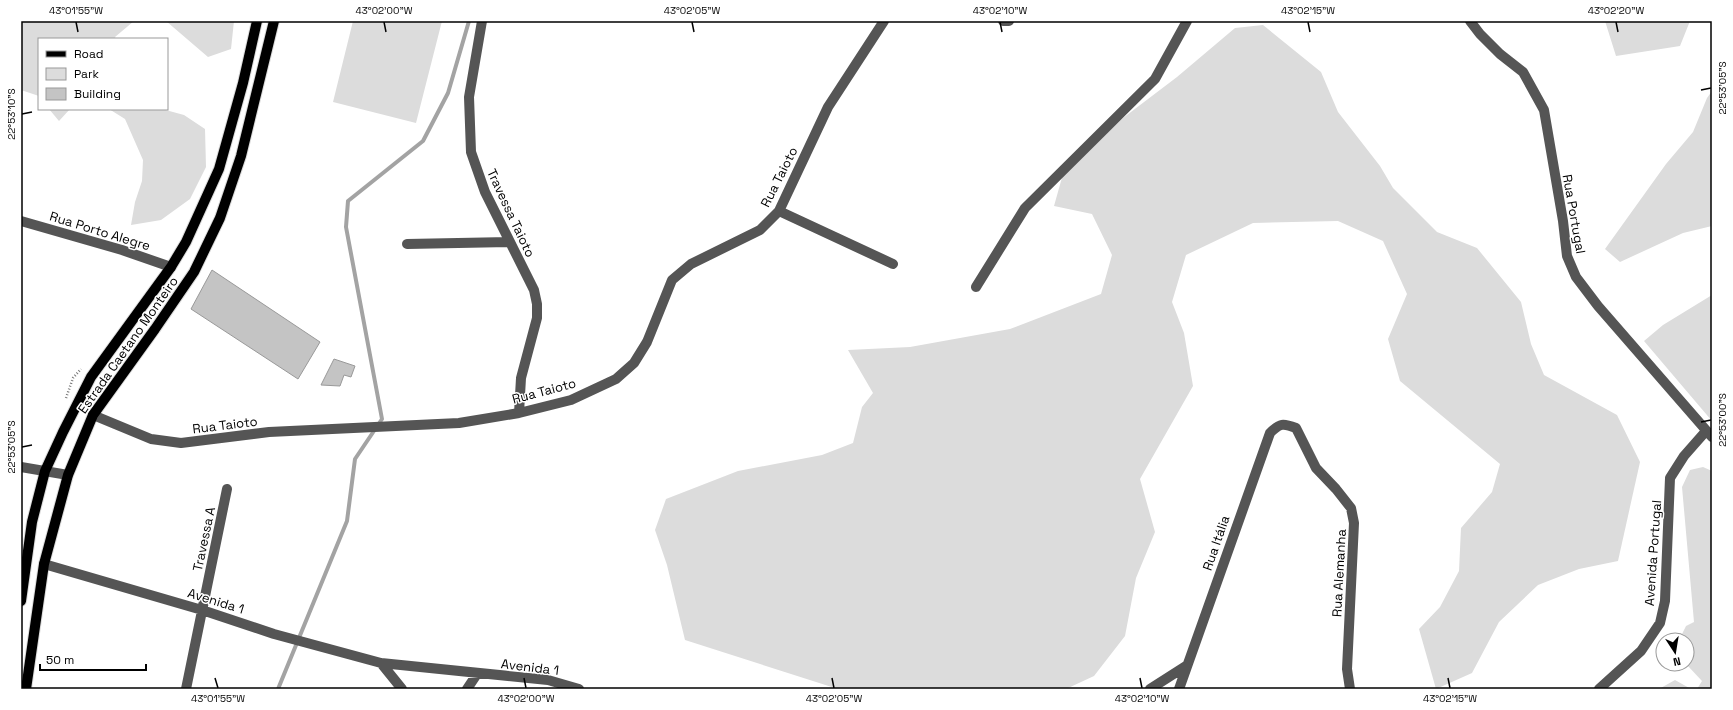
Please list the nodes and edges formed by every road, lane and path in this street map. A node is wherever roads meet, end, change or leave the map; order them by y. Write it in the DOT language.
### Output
graph roads {
  1 [pos="257,21"];
  2 [pos="274,21"];
  3 [pos="482,21"];
  4 [pos="884,21"];
  5 [pos="1003,21"];
  6 [pos="1009,21"];
  7 [pos="1187,21"];
  8 [pos="1470,21"];
  9 [pos="779,211"];
  10 [pos="21,221"];
  11 [pos="509,242"];
  12 [pos="406,244"];
  13 [pos="893,264"];
  14 [pos="171,267"];
  15 [pos="976,286"];
  16 [pos="82,366"];
  17 [pos="65,399"];
  18 [pos="519,413"];
  19 [pos="93,415"];
  20 [pos="1296,428"];
  21 [pos="1709,434"];
  22 [pos="21,467"];
  23 [pos="45,471"];
  24 [pos="68,475"];
  25 [pos="228,489"];
  26 [pos="44,564"];
  27 [pos="21,601"];
  28 [pos="202,610"];
  29 [pos="381,663"];
  30 [pos="1186,666"];
  31 [pos="477,674"];
  32 [pos="26,689"];
  33 [pos="186,689"];
  34 [pos="402,689"];
  35 [pos="467,689"];
  36 [pos="579,689"];
  37 [pos="1150,689"];
  38 [pos="1179,689"];
  39 [pos="1350,689"];
  40 [pos="1599,689"];
  1 -- 14 [label="main road, Estrada Caetano Monteiro"];
  2 -- 19 [label="main road, Estrada Caetano Monteiro"];
  3 -- 11 [label="street, Travessa Taioto"];
  4 -- 9 [label="street, Rua Taioto"];
  5 -- 6 [label="street"];
  7 -- 15 [label="street"];
  8 -- 21 [label="street, Rua Portugal"];
  9 -- 13 [label="street"];
  9 -- 18 [label="street, Rua Taioto"];
  10 -- 14 [label="street, Rua Porto Alegre"];
  11 -- 12 [label="street"];
  11 -- 18 [label="street, Travessa Taioto"];
  14 -- 23 [label="main road, Estrada Caetano Monteiro"];
  16 -- 17 [label="path"];
  18 -- 19 [label="street, Rua Taioto"];
  19 -- 24 [label="main road, Estrada Caetano Monteiro"];
  20 -- 30 [label="street, Rua Itália"];
  20 -- 39 [label="street, Rua Alemanha"];
  21 -- 40 [label="street, Avenida Portugal"];
  22 -- 23 [label="street"];
  23 -- 24 [label="street"];
  23 -- 27 [label="main road, Estrada Caetano Monteiro"];
  24 -- 26 [label="main road, Estrada Caetano Monteiro"];
  25 -- 28 [label="street, Travessa A"];
  26 -- 28 [label="street, Avenida 1"];
  26 -- 32 [label="main road, Estrada Caetano Monteiro"];
  28 -- 29 [label="street, Avenida 1"];
  28 -- 33 [label="street, Travessa A"];
  29 -- 31 [label="street, Avenida 1"];
  29 -- 34 [label="street"];
  30 -- 37 [label="street"];
  30 -- 38 [label="street, Rua Itália"];
  31 -- 35 [label="street"];
  31 -- 36 [label="street, Avenida 1"];
}
